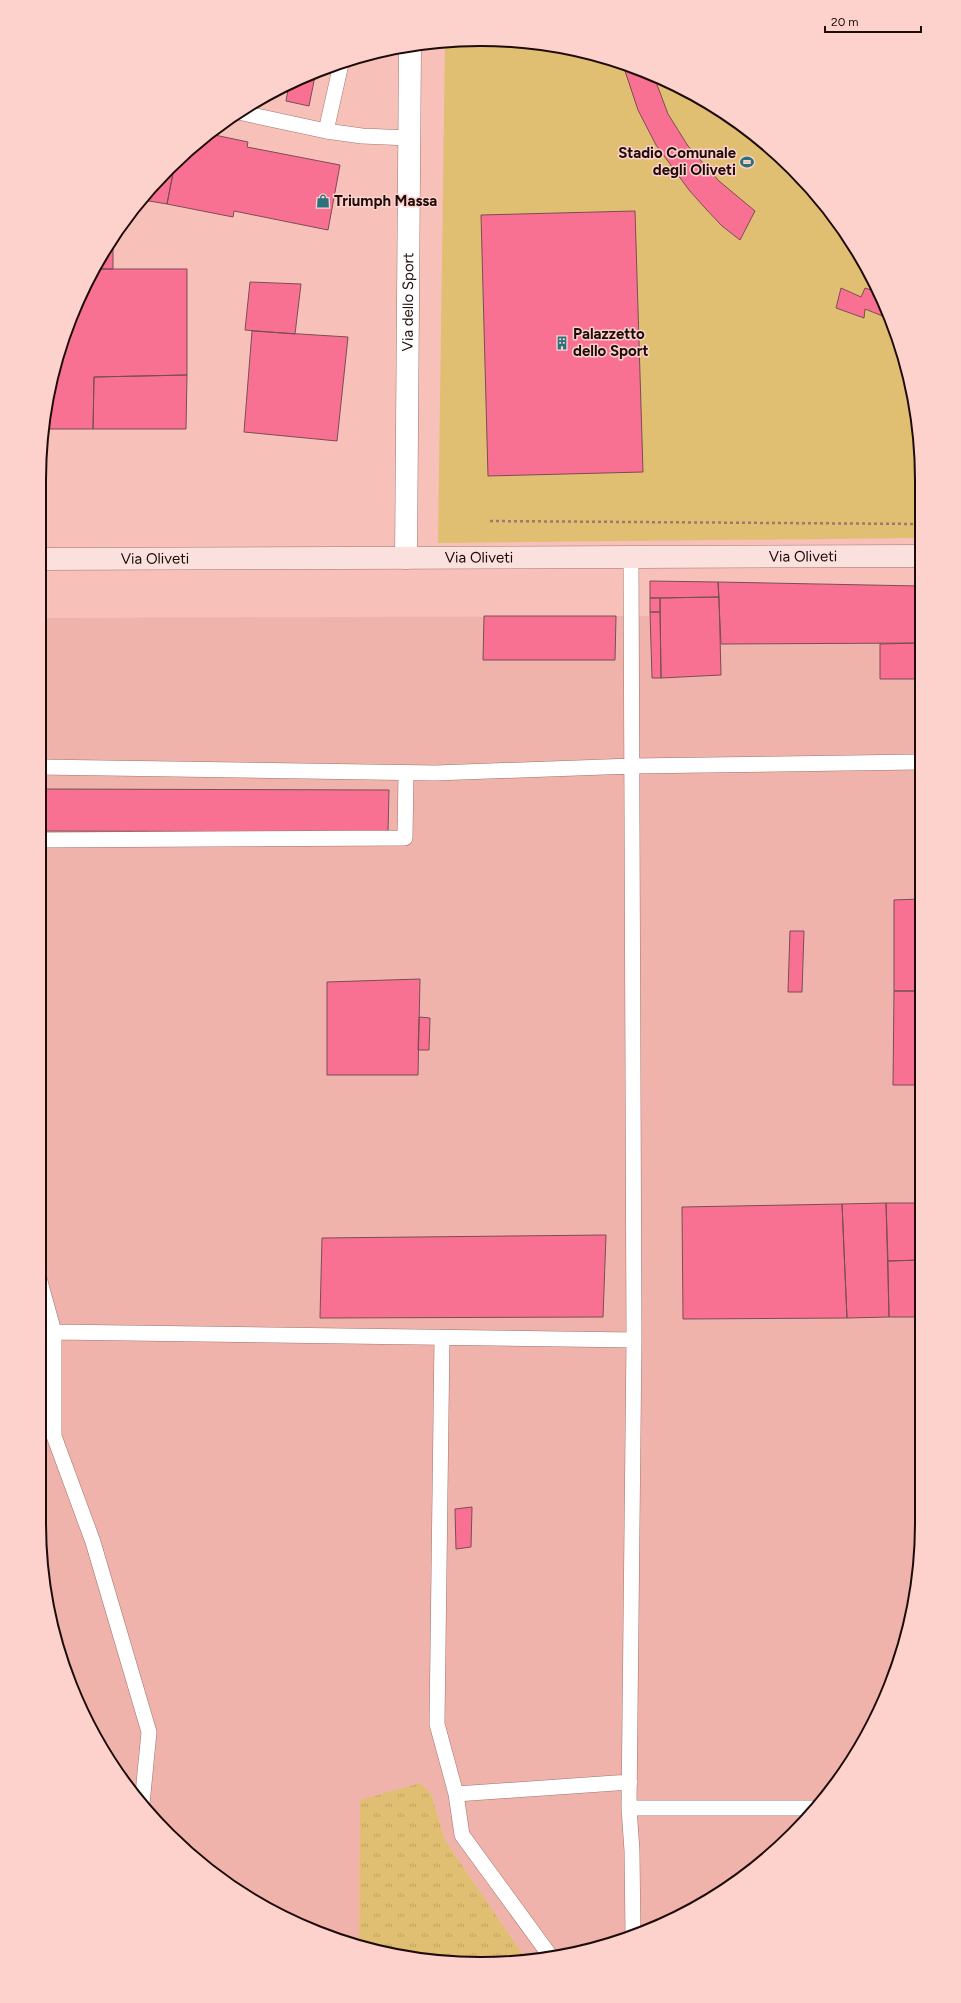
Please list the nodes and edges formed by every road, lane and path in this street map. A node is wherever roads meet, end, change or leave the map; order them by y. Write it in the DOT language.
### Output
graph roads {
  1 [pos="410,52"];
  2 [pos="340,69"];
  3 [pos="247,114"];
  4 [pos="326,131"];
  5 [pos="409,138"];
  6 [pos="490,521"];
  7 [pos="915,524"];
  8 [pos="915,556"];
  9 [pos="631,557"];
  10 [pos="46,558"];
  11 [pos="406,558"];
  12 [pos="915,762"];
  13 [pos="632,766"];
  14 [pos="46,767"];
  15 [pos="406,773"];
  16 [pos="46,840"];
  17 [pos="46,1303"];
  18 [pos="54,1332"];
  19 [pos="442,1338"];
  20 [pos="634,1340"];
  21 [pos="630,1782"];
  22 [pos="456,1794"];
  23 [pos="143,1795"];
  24 [pos="629,1808"];
  25 [pos="808,1808"];
  26 [pos="633,1929"];
  27 [pos="548,1951"];
  1 -- 5 [label="street, Via dello Sport"];
  2 -- 4 [label="lane"];
  3 -- 4 [label="lane"];
  4 -- 5 [label="lane"];
  5 -- 11 [label="street, Via dello Sport"];
  6 -- 7 [label="path"];
  8 -- 9 [label="main road, Via Oliveti"];
  9 -- 11 [label="main road, Via Oliveti"];
  9 -- 13 [label="lane"];
  10 -- 11 [label="main road, Via Oliveti"];
  12 -- 13 [label="lane"];
  13 -- 15 [label="lane"];
  13 -- 20 [label="lane"];
  14 -- 15 [label="lane"];
  15 -- 16 [label="lane"];
  17 -- 18 [label="lane"];
  18 -- 19 [label="lane"];
  18 -- 23 [label="lane"];
  19 -- 20 [label="lane"];
  19 -- 22 [label="lane"];
  20 -- 21 [label="lane"];
  21 -- 22 [label="lane"];
  21 -- 24 [label="lane"];
  22 -- 27 [label="lane"];
  24 -- 25 [label="lane"];
  24 -- 26 [label="lane"];
}
